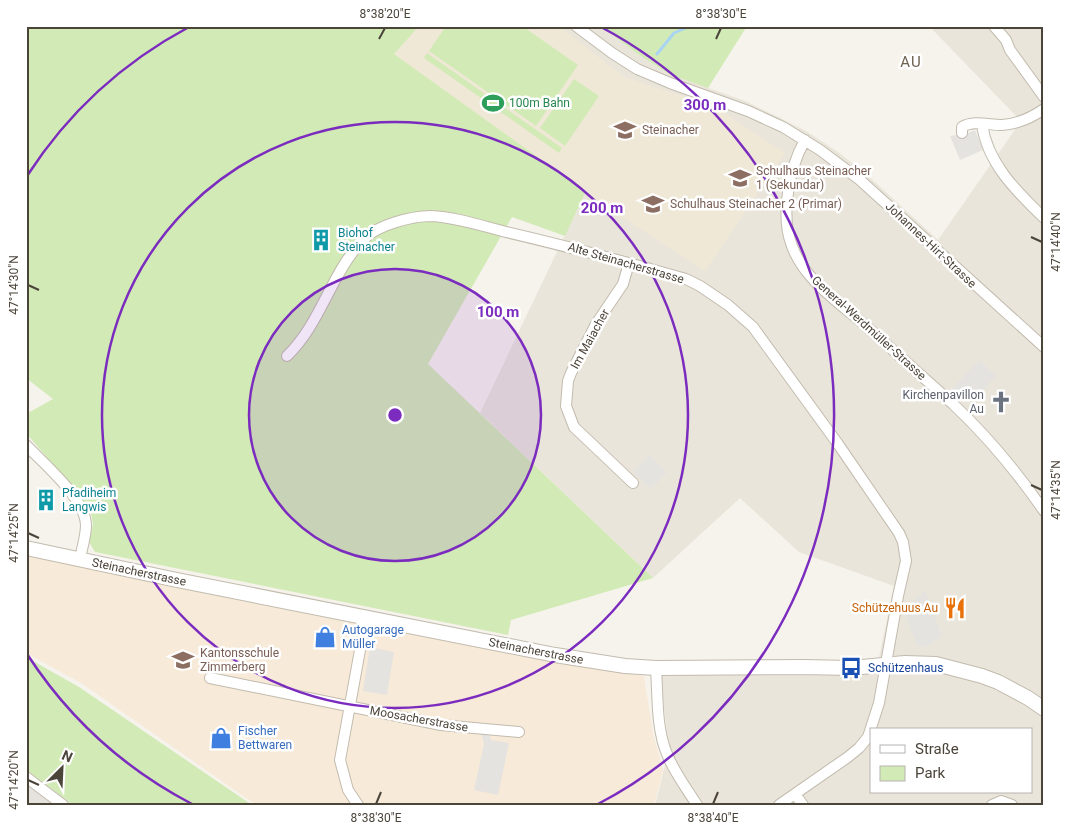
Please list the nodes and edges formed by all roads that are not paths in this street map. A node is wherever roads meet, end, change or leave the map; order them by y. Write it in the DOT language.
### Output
graph roads {
  1 [pos="576,26"];
  2 [pos="994,26"];
  3 [pos="1044,97"];
  4 [pos="1044,109"];
  5 [pos="982,124"];
  6 [pos="962,133"];
  7 [pos="804,140"];
  8 [pos="1044,218"];
  9 [pos="629,263"];
  10 [pos="1044,347"];
  11 [pos="287,356"];
  12 [pos="26,445"];
  13 [pos="633,483"];
  14 [pos="1044,511"];
  15 [pos="26,548"];
  16 [pos="80,560"];
  17 [pos="366,617"];
  18 [pos="885,665"];
  19 [pos="656,668"];
  20 [pos="210,678"];
  21 [pos="349,707"];
  22 [pos="1044,709"];
  23 [pos="871,728"];
  24 [pos="870,731"];
  25 [pos="519,732"];
  26 [pos="26,777"];
  27 [pos="795,794"];
  28 [pos="63,805"];
  29 [pos="358,805"];
  30 [pos="698,805"];
  31 [pos="780,805"];
  32 [pos="803,805"];
  33 [pos="992,805"];
  34 [pos="1012,805"];
  1 -- 7 [label="street, Johannes-Hirt-Strasse"];
  2 -- 3 [label="street"];
  4 -- 5 [label="street"];
  5 -- 6 [label="street"];
  5 -- 8 [label="street"];
  7 -- 10 [label="street, Johannes-Hirt-Strasse"];
  7 -- 14 [label="street, General-Werdmüller-Strasse"];
  9 -- 11 [label="street, Alte Steinacherstrasse"];
  9 -- 13 [label="street, Im Maiacher"];
  9 -- 18 [label="street, Alte Steinacherstrasse"];
  12 -- 16 [label="street"];
  15 -- 16 [label="street, Steinacherstrasse"];
  16 -- 17 [label="street, Steinacherstrasse"];
  17 -- 19 [label="street, Steinacherstrasse"];
  17 -- 21 [label="street"];
  18 -- 19 [label="street, Steinacherstrasse"];
  18 -- 22 [label="street, Steinacherstrasse"];
  18 -- 23 [label="street, Alte Steinacherstrasse"];
  19 -- 30 [label="street"];
  20 -- 21 [label="street, Moosacherstrasse"];
  21 -- 25 [label="street, Moosacherstrasse"];
  21 -- 29 [label="street"];
  24 -- 27 [label="street, Alte Steinacherstrasse"];
  26 -- 28 [label="street"];
  27 -- 31 [label="street, Alte Steinacherstrasse"];
  27 -- 32 [label="street"];
  33 -- 34 [label="street"];
}
